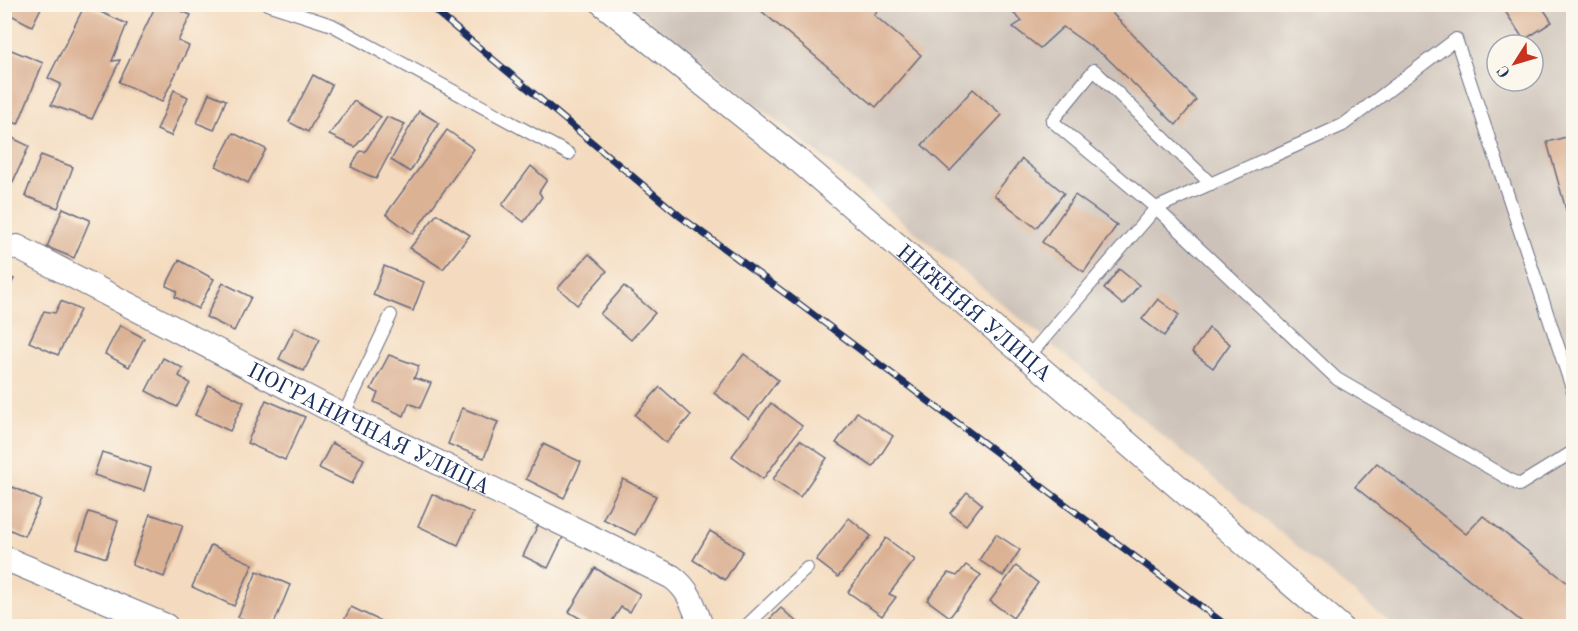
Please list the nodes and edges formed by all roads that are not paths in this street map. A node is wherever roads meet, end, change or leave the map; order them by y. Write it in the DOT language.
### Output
graph roads {
  1 [pos="267,4"];
  2 [pos="603,4"];
  3 [pos="569,154"];
  4 [pos="1211,184"];
  5 [pos="1156,208"];
  6 [pos="17,247"];
  7 [pos="391,315"];
  8 [pos="1028,357"];
  9 [pos="1574,394"];
  10 [pos="343,416"];
  11 [pos="1574,451"];
  12 [pos="4,558"];
  13 [pos="807,568"];
  14 [pos="166,627"];
  15 [pos="701,627"];
  16 [pos="746,627"];
  17 [pos="1340,627"];
  1 -- 3 [label="lane"];
  2 -- 8 [label="street, НИЖНЯЯ УЛИЦА"];
  4 -- 5 [label="lane"];
  4 -- 5 [label="lane"];
  4 -- 9 [label="lane"];
  5 -- 8 [label="lane"];
  5 -- 11 [label="lane"];
  6 -- 10 [label="street, ПОГРАНИЧНАЯ УЛИЦА"];
  7 -- 10 [label="lane"];
  8 -- 17 [label="street, НИЖНЯЯ УЛИЦА"];
  10 -- 15 [label="street, ПОГРАНИЧНАЯ УЛИЦА"];
  12 -- 14 [label="street"];
  13 -- 16 [label="lane"];
}
